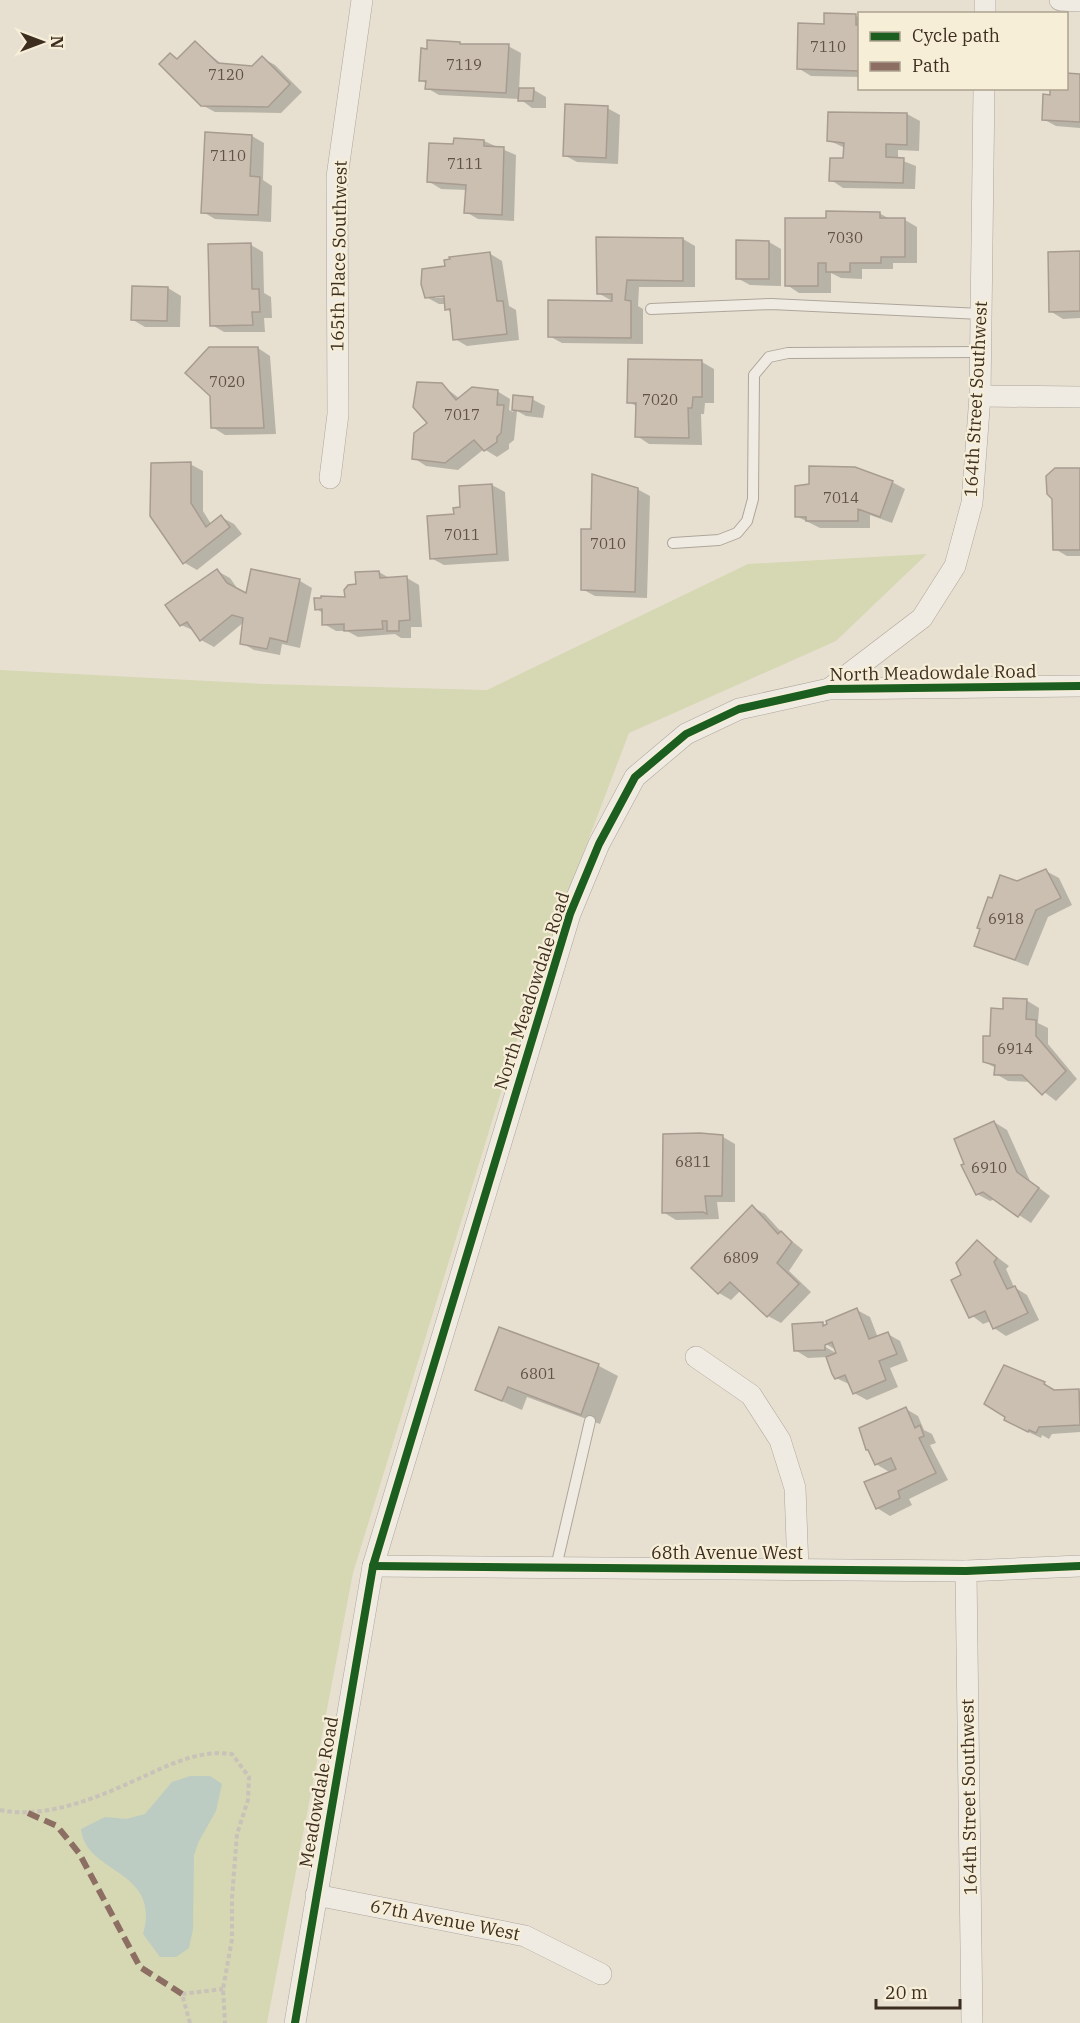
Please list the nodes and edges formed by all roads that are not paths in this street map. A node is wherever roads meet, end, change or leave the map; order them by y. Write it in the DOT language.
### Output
graph roads {
  1 [pos="362,0"];
  2 [pos="1060,0"];
  3 [pos="1080,1"];
  4 [pos="984,90"];
  5 [pos="651,309"];
  6 [pos="981,314"];
  7 [pos="981,352"];
  8 [pos="980,396"];
  9 [pos="1080,397"];
  10 [pos="330,478"];
  11 [pos="673,543"];
  12 [pos="1080,686"];
  13 [pos="829,689"];
  14 [pos="696,1357"];
  15 [pos="590,1421"];
  16 [pos="373,1566"];
  17 [pos="1080,1566"];
  18 [pos="556,1567"];
  19 [pos="798,1569"];
  20 [pos="966,1571"];
  21 [pos="316,1895"];
  22 [pos="601,1974"];
  23 [pos="295,2023"];
  24 [pos="972,2023"];
  1 -- 10 [label="street, 165th Place Southwest"];
  2 -- 3 [label="street"];
  4 -- 6 [label="street, 164th Street Southwest"];
  5 -- 6 [label="lane"];
  6 -- 7 [label="street, 164th Street Southwest"];
  7 -- 8 [label="street, 164th Street Southwest"];
  7 -- 11 [label="lane"];
  8 -- 9 [label="street"];
  8 -- 13 [label="street, 164th Street Southwest"];
  12 -- 13 [label="street, North Meadowdale Road"];
  13 -- 16 [label="street, North Meadowdale Road"];
  14 -- 19 [label="street"];
  15 -- 18 [label="lane"];
  16 -- 18 [label="street, 68th Avenue West"];
  16 -- 21 [label="street, Meadowdale Road"];
  17 -- 20 [label="street, 68th Avenue West"];
  18 -- 19 [label="street, 68th Avenue West"];
  19 -- 20 [label="street, 68th Avenue West"];
  20 -- 24 [label="street, 164th Street Southwest"];
  21 -- 22 [label="street, 67th Avenue West"];
  21 -- 23 [label="street, Meadowdale Road"];
}
